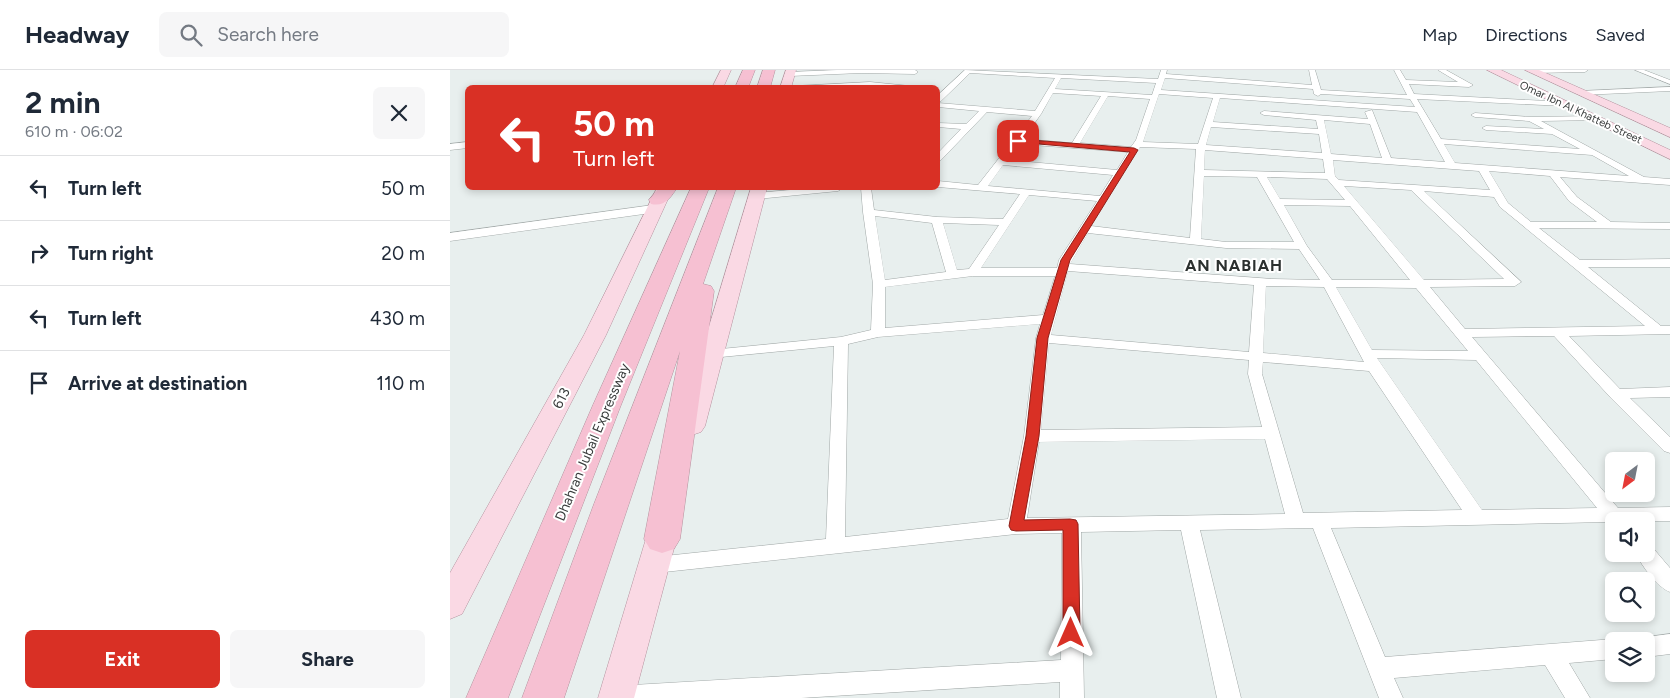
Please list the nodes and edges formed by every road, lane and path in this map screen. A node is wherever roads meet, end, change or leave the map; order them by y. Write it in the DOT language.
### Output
graph roads {
  1 [pos="726,70"];
  2 [pos="748,70"];
  3 [pos="769,70"];
  4 [pos="969,70"];
  5 [pos="1116,70"];
  6 [pos="1312,70"];
  7 [pos="1397,70"];
  8 [pos="1434,70"];
  9 [pos="1442,70"];
  10 [pos="1454,70"];
  11 [pos="1492,70"];
  12 [pos="1585,70"];
  13 [pos="1638,70"];
  14 [pos="839,71"];
  15 [pos="916,71"];
  16 [pos="1532,71"];
  17 [pos="791,72"];
  18 [pos="1016,72"];
  19 [pos="1059,76"];
  20 [pos="1111,79"];
  21 [pos="1404,82"];
  22 [pos="1670,82"];
  23 [pos="1160,83"];
  24 [pos="718,85"];
  25 [pos="743,85"];
  26 [pos="764,85"];
  27 [pos="786,85"];
  28 [pos="852,85"];
  29 [pos="900,85"];
  30 [pos="940,88"];
  31 [pos="1317,89"];
  32 [pos="1477,89"];
  33 [pos="1670,89"];
  34 [pos="948,90"];
  35 [pos="1656,90"];
  36 [pos="1050,91"];
  37 [pos="1581,93"];
  38 [pos="1106,94"];
  39 [pos="1361,94"];
  40 [pos="1670,95"];
  41 [pos="1217,96"];
  42 [pos="940,97"];
  43 [pos="1412,97"];
  44 [pos="1264,99"];
  45 [pos="1462,99"];
  46 [pos="1498,100"];
  47 [pos="1321,103"];
  48 [pos="1564,104"];
  49 [pos="940,105"];
  50 [pos="1367,107"];
  51 [pos="985,109"];
  52 [pos="1420,110"];
  53 [pos="1264,113"];
  54 [pos="1037,114"];
  55 [pos="1475,115"];
  56 [pos="1320,118"];
  57 [pos="1594,118"];
  58 [pos="1531,119"];
  59 [pos="1373,122"];
  60 [pos="1208,124"];
  61 [pos="940,125"];
  62 [pos="968,127"];
  63 [pos="1264,127"];
  64 [pos="1486,128"];
  65 [pos="1322,132"];
  66 [pos="1555,132"];
  67 [pos="1670,133"];
  68 [pos="1018,141"];
  69 [pos="1437,141"];
  70 [pos="465,145"];
  71 [pos="1075,145"];
  72 [pos="1500,146"];
  73 [pos="450,147"];
  74 [pos="1136,147"];
  75 [pos="1201,147"];
  76 [pos="942,148"];
  77 [pos="1594,153"];
  78 [pos="1670,155"];
  79 [pos="1329,158"];
  80 [pos="999,162"];
  81 [pos="1388,162"];
  82 [pos="1452,166"];
  83 [pos="1482,168"];
  84 [pos="1120,173"];
  85 [pos="1201,173"];
  86 [pos="1553,174"];
  87 [pos="1261,175"];
  88 [pos="1334,180"];
  89 [pos="1646,181"];
  90 [pos="1670,182"];
  91 [pos="940,184"];
  92 [pos="1414,187"];
  93 [pos="982,188"];
  94 [pos="699,190"];
  95 [pos="726,190"];
  96 [pos="798,190"];
  97 [pos="866,190"];
  98 [pos="1027,191"];
  99 [pos="758,192"];
  100 [pos="1497,194"];
  101 [pos="661,196"];
  102 [pos="1104,199"];
  103 [pos="1277,202"];
  104 [pos="1351,203"];
  105 [pos="868,212"];
  106 [pos="937,220"];
  107 [pos="1007,222"];
  108 [pos="714,223"];
  109 [pos="1528,225"];
  110 [pos="1608,225"];
  111 [pos="1670,226"];
  112 [pos="1085,229"];
  113 [pos="450,237"];
  114 [pos="1195,242"];
  115 [pos="1302,246"];
  116 [pos="1670,263"];
  117 [pos="1577,264"];
  118 [pos="1063,270"];
  119 [pos="973,272"];
  120 [pos="953,276"];
  121 [pos="1260,282"];
  122 [pos="1328,283"];
  123 [pos="879,284"];
  124 [pos="1420,284"];
  125 [pos="1047,320"];
  126 [pos="1664,330"];
  127 [pos="1558,332"];
  128 [pos="878,333"];
  129 [pos="1461,333"];
  130 [pos="1042,338"];
  131 [pos="841,341"];
  132 [pos="711,354"];
  133 [pos="1480,356"];
  134 [pos="1256,358"];
  135 [pos="1371,361"];
  136 [pos="1670,392"];
  137 [pos="1616,394"];
  138 [pos="1271,433"];
  139 [pos="1032,436"];
  140 [pos="1670,447"];
  141 [pos="1611,512"];
  142 [pos="1670,514"];
  143 [pos="1655,515"];
  144 [pos="1477,518"];
  145 [pos="1605,518"];
  146 [pos="1319,520"];
  147 [pos="1296,521"];
  148 [pos="1189,522"];
  149 [pos="1070,524"];
  150 [pos="1016,526"];
  151 [pos="835,544"];
  152 [pos="658,552"];
  153 [pos="1653,562"];
  154 [pos="1670,583"];
  155 [pos="450,604"];
  156 [pos="1670,644"];
  157 [pos="1655,645"];
  158 [pos="1605,651"];
  159 [pos="1551,655"];
  160 [pos="1381,668"];
  161 [pos="1072,670"];
  162 [pos="487,698"];
  163 [pos="543,698"];
  164 [pos="616,698"];
  165 [pos="1072,698"];
  166 [pos="1228,698"];
  167 [pos="1391,698"];
  168 [pos="1578,698"];
  1 -- 24 [label="main road"];
  2 -- 25 [label="highway"];
  3 -- 26 [label="highway"];
  4 -- 18 [label="street"];
  4 -- 34 [label="street"];
  5 -- 20 [label="street"];
  6 -- 31 [label="street"];
  7 -- 21 [label="street"];
  8 -- 9 [label="street"];
  9 -- 10 [label="street"];
  9 -- 32 [label="street"];
  11 -- 48 [label="main road, Omar Ibn Al Khatteb Street"];
  12 -- 16 [label="street"];
  13 -- 22 [label="street"];
  14 -- 15 [label="street"];
  14 -- 17 [label="street"];
  15 -- 29 [label="street"];
  16 -- 37 [label="main road, Omar Ibn Al Khatteb Street"];
  17 -- 27 [label="main road"];
  18 -- 19 [label="street"];
  19 -- 20 [label="street"];
  19 -- 36 [label="street"];
  20 -- 23 [label="street"];
  21 -- 32 [label="street"];
  21 -- 43 [label="street"];
  23 -- 31 [label="street"];
  23 -- 38 [label="street"];
  23 -- 41 [label="street"];
  23 -- 74 [label="street"];
  28 -- 29 [label="street"];
  30 -- 34 [label="street"];
  31 -- 39 [label="street"];
  31 -- 47 [label="street"];
  32 -- 46 [label="street"];
  33 -- 35 [label="street"];
  34 -- 42 [label="street"];
  35 -- 37 [label="street"];
  35 -- 40 [label="street"];
  36 -- 38 [label="street"];
  36 -- 54 [label="street"];
  37 -- 67 [label="main road, Omar Ibn Al Khatteb Street"];
  38 -- 71 [label="street"];
  39 -- 43 [label="street"];
  39 -- 50 [label="street"];
  41 -- 44 [label="street"];
  41 -- 60 [label="street"];
  43 -- 45 [label="street"];
  43 -- 52 [label="street"];
  44 -- 47 [label="street"];
  44 -- 53 [label="street"];
  45 -- 46 [label="street"];
  45 -- 55 [label="street"];
  46 -- 48 [label="street"];
  47 -- 50 [label="street"];
  48 -- 57 [label="main road, Omar Ibn Al Khatteb Street"];
  49 -- 51 [label="street"];
  50 -- 52 [label="street"];
  50 -- 59 [label="street"];
  51 -- 54 [label="street"];
  51 -- 62 [label="street"];
  52 -- 69 [label="street"];
  53 -- 56 [label="street"];
  53 -- 63 [label="street"];
  54 -- 68 [label="street"];
  55 -- 58 [label="street"];
  55 -- 64 [label="street"];
  56 -- 59 [label="street"];
  56 -- 65 [label="street"];
  57 -- 58 [label="street"];
  57 -- 78 [label="main road, Omar Ibn Al Khatteb Street"];
  58 -- 66 [label="street"];
  59 -- 81 [label="street"];
  60 -- 63 [label="street"];
  60 -- 75 [label="street"];
  61 -- 62 [label="street"];
  62 -- 76 [label="street"];
  63 -- 65 [label="street"];
  64 -- 66 [label="street"];
  64 -- 72 [label="street"];
  65 -- 79 [label="street"];
  66 -- 77 [label="street"];
  68 -- 71 [label="street"];
  68 -- 80 [label="street"];
  69 -- 72 [label="street"];
  69 -- 82 [label="street"];
  70 -- 73 [label="street"];
  71 -- 74 [label="street"];
  72 -- 77 [label="street"];
  74 -- 75 [label="street"];
  74 -- 84 [label="street"];
  75 -- 79 [label="street"];
  75 -- 85 [label="street"];
  77 -- 89 [label="street"];
  79 -- 81 [label="street"];
  79 -- 88 [label="street"];
  80 -- 84 [label="street"];
  80 -- 93 [label="street"];
  81 -- 82 [label="street"];
  82 -- 83 [label="street"];
  83 -- 86 [label="street"];
  83 -- 100 [label="street"];
  84 -- 102 [label="street"];
  85 -- 87 [label="street"];
  85 -- 114 [label="street"];
  86 -- 89 [label="street"];
  86 -- 110 [label="street"];
  87 -- 88 [label="street"];
  87 -- 103 [label="street"];
  88 -- 92 [label="street"];
  88 -- 104 [label="street"];
  89 -- 90 [label="street"];
  91 -- 93 [label="street"];
  92 -- 100 [label="street"];
  92 -- 124 [label="street"];
  93 -- 98 [label="street"];
  94 -- 162 [label="highway, Dhahran Jubail Expressway"];
  95 -- 108 [label="highway"];
  96 -- 99 [label="street"];
  97 -- 105 [label="street"];
  98 -- 102 [label="street"];
  98 -- 107 [label="street"];
  99 -- 132 [label="main road"];
  100 -- 109 [label="street"];
  101 -- 113 [label="street"];
  101 -- 155 [label="main road, 613"];
  102 -- 112 [label="street"];
  103 -- 104 [label="street"];
  103 -- 115 [label="street"];
  104 -- 124 [label="street"];
  105 -- 106 [label="street"];
  105 -- 123 [label="street"];
  106 -- 107 [label="street"];
  106 -- 120 [label="street"];
  107 -- 119 [label="street"];
  108 -- 152 [label="highway"];
  108 -- 163 [label="highway"];
  109 -- 110 [label="street"];
  109 -- 117 [label="street"];
  110 -- 111 [label="street"];
  112 -- 114 [label="street"];
  112 -- 118 [label="street"];
  114 -- 115 [label="street"];
  115 -- 122 [label="street"];
  116 -- 117 [label="street"];
  117 -- 126 [label="street"];
  118 -- 119 [label="street"];
  118 -- 121 [label="street"];
  118 -- 125 [label="street"];
  119 -- 120 [label="street"];
  120 -- 123 [label="street"];
  121 -- 122 [label="street"];
  121 -- 134 [label="street"];
  122 -- 124 [label="street"];
  122 -- 135 [label="street"];
  123 -- 128 [label="street"];
  124 -- 129 [label="street"];
  125 -- 128 [label="street"];
  125 -- 130 [label="street"];
  126 -- 127 [label="street"];
  127 -- 129 [label="street"];
  127 -- 137 [label="street"];
  128 -- 131 [label="street"];
  129 -- 133 [label="street"];
  130 -- 134 [label="street"];
  130 -- 139 [label="street"];
  131 -- 132 [label="street"];
  131 -- 151 [label="street"];
  132 -- 152 [label="main road"];
  133 -- 135 [label="street"];
  133 -- 141 [label="street"];
  134 -- 135 [label="street"];
  134 -- 138 [label="street"];
  135 -- 144 [label="street"];
  136 -- 137 [label="street"];
  137 -- 140 [label="street"];
  138 -- 139 [label="street"];
  138 -- 147 [label="street"];
  139 -- 150 [label="street"];
  142 -- 143 [label="street"];
  144 -- 145 [label="street"];
  144 -- 146 [label="street"];
  146 -- 147 [label="street"];
  146 -- 160 [label="street"];
  147 -- 148 [label="street"];
  148 -- 149 [label="street"];
  148 -- 166 [label="street"];
  149 -- 150 [label="street"];
  149 -- 161 [label="street"];
  150 -- 151 [label="street"];
  151 -- 152 [label="street"];
  152 -- 164 [label="main road"];
  153 -- 154 [label="street"];
  156 -- 157 [label="street"];
  158 -- 159 [label="street"];
  159 -- 160 [label="street"];
  159 -- 168 [label="street"];
  160 -- 167 [label="street"];
  161 -- 164 [label="street"];
  161 -- 165 [label="street"];
}
